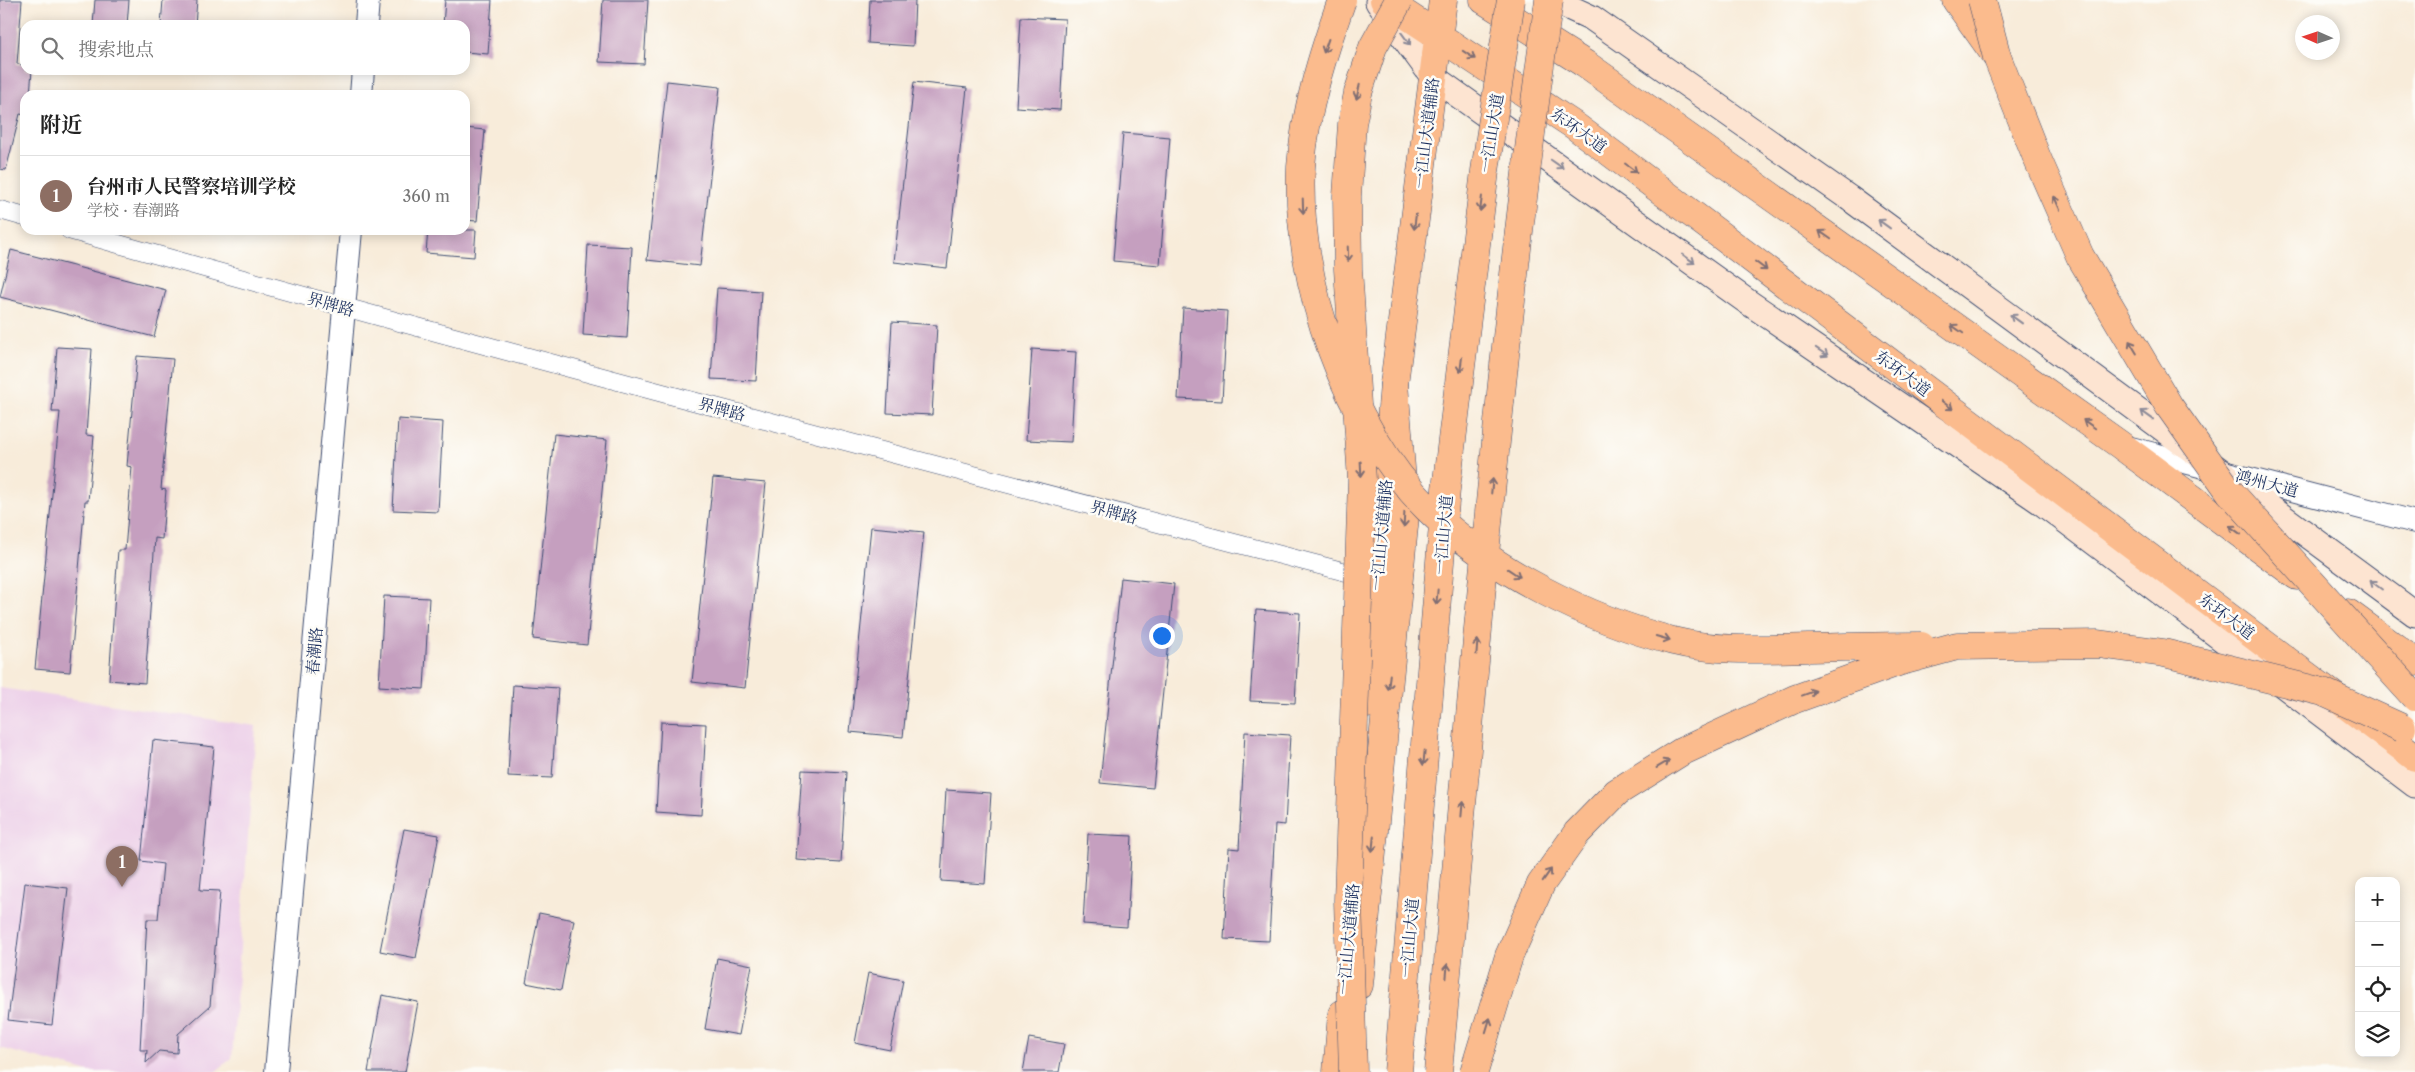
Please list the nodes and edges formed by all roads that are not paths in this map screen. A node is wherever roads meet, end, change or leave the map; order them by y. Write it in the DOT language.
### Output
graph roads {
  1 [pos="368,0"];
  2 [pos="1342,0"];
  3 [pos="1377,0"];
  4 [pos="1384,0"];
  5 [pos="1398,0"];
  6 [pos="1443,0"];
  7 [pos="1484,0"];
  8 [pos="1511,0"];
  9 [pos="1549,0"];
  10 [pos="1553,0"];
  11 [pos="1956,0"];
  12 [pos="1982,0"];
  13 [pos="366,20"];
  14 [pos="1438,34"];
  15 [pos="1997,57"];
  16 [pos="363,75"];
  17 [pos="1433,77"];
  18 [pos="361,90"];
  19 [pos="0,210"];
  20 [pos="20,216"];
  21 [pos="88,235"];
  22 [pos="351,235"];
  23 [pos="346,308"];
  24 [pos="1394,384"];
  25 [pos="2119,444"];
  26 [pos="2224,472"];
  27 [pos="2415,522"];
  28 [pos="1377,580"];
  29 [pos="2415,614"];
  30 [pos="1956,646"];
  31 [pos="2415,662"];
  32 [pos="2415,697"];
  33 [pos="2409,732"];
  34 [pos="2415,757"];
  35 [pos="2415,785"];
  36 [pos="1353,1060"];
  37 [pos="276,1072"];
  38 [pos="1337,1072"];
  39 [pos="1398,1072"];
  40 [pos="1438,1072"];
  41 [pos="1474,1072"];
  1 -- 13 [label="street"];
  2 -- 30 [label="main road, one-way, bridge"];
  3 -- 17 [label="main road, one-way"];
  4 -- 14 [label="main road, 东环大道"];
  5 -- 36 [label="main road, one-way, bridge"];
  6 -- 14 [label="main road, 一江山大道辅路"];
  25 -- 7 [label="main road, one-way"];
  8 -- 39 [label="main road, 一江山大道, one-way, bridge"];
  40 -- 9 [label="main road, one-way, bridge"];
  26 -- 10 [label="main road, one-way"];
  11 -- 15 [label="main road"];
  12 -- 15 [label="main road, bridge"];
  14 -- 17 [label="main road, 一江山大道辅路"];
  14 -- 34 [label="main road, 东环大道, one-way"];
  32 -- 15 [label="main road, one-way, bridge"];
  16 -- 18 [label="street"];
  17 -- 24 [label="main road, 一江山大道辅路, one-way"];
  17 -- 35 [label="main road, one-way"];
  19 -- 20 [label="street"];
  21 -- 23 [label="street, 界牌路"];
  22 -- 23 [label="street, 春潮路"];
  23 -- 28 [label="street, 界牌路"];
  23 -- 37 [label="street, 春潮路"];
  24 -- 28 [label="main road, 一江山大道辅路"];
  24 -- 36 [label="main road, one-way, bridge"];
  25 -- 26 [label="street, 鸿州大道"];
  31 -- 25 [label="main road, one-way"];
  26 -- 27 [label="street, 鸿州大道"];
  29 -- 26 [label="main road, one-way"];
  28 -- 38 [label="main road, 一江山大道辅路"];
  30 -- 33 [label="main road, bridge"];
  41 -- 30 [label="main road, one-way, bridge"];
}
